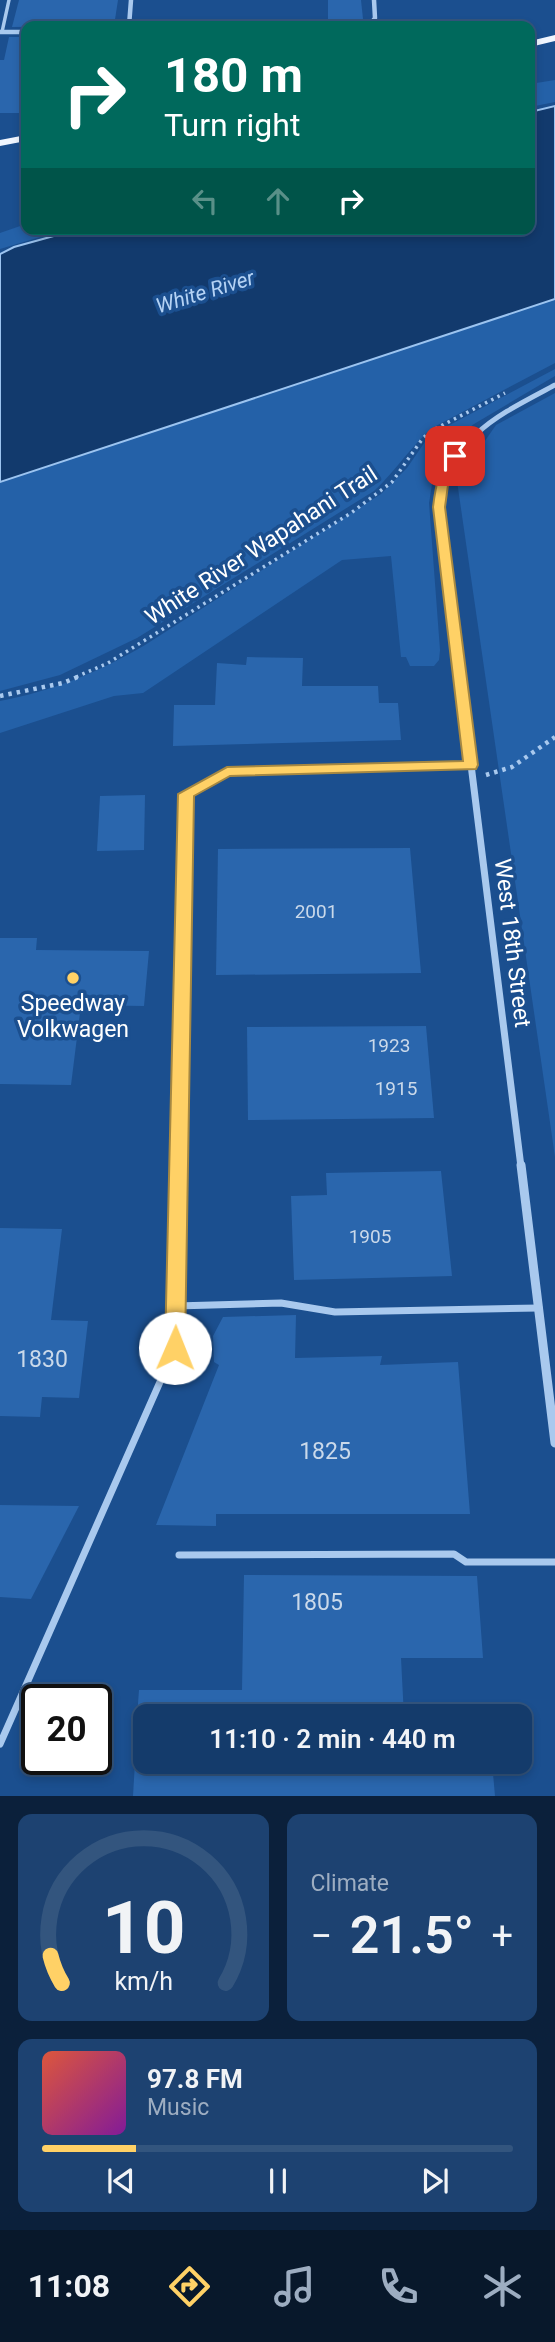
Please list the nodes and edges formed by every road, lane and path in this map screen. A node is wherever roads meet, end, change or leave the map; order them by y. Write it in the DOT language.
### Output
graph roads {
  1 [pos="9,0"];
  2 [pos="131,0"];
  3 [pos="374,0"];
  4 [pos="129,21"];
  5 [pos="373,21"];
  6 [pos="1,32"];
  7 [pos="21,32"];
  8 [pos="555,38"];
  9 [pos="535,43"];
  10 [pos="21,139"];
  11 [pos="0,143"];
  12 [pos="555,386"];
  13 [pos="510,390"];
  14 [pos="0,696"];
  15 [pos="555,737"];
  16 [pos="471,765"];
  17 [pos="472,780"];
  18 [pos="176,1306"];
  19 [pos="540,1308"];
  20 [pos="555,1443"];
  21 [pos="179,1555"];
  22 [pos="555,1562"];
  23 [pos="0,1744"];
  1 -- 6 [label="lane"];
  2 -- 4 [label="street"];
  3 -- 5 [label="street"];
  6 -- 7 [label="street"];
  8 -- 9 [label="main road"];
  10 -- 11 [label="main road"];
  12 -- 16 [label="street, West 18th Street"];
  13 -- 14 [label="path, White River Wapahani Trail"];
  15 -- 17 [label="path"];
  16 -- 17 [label="street, West 18th Street"];
  16 -- 18 [label="lane"];
  17 -- 19 [label="street, West 18th Street"];
  18 -- 19 [label="lane"];
  18 -- 23 [label="lane"];
  19 -- 20 [label="street, West 18th Street"];
  21 -- 22 [label="lane"];
}
